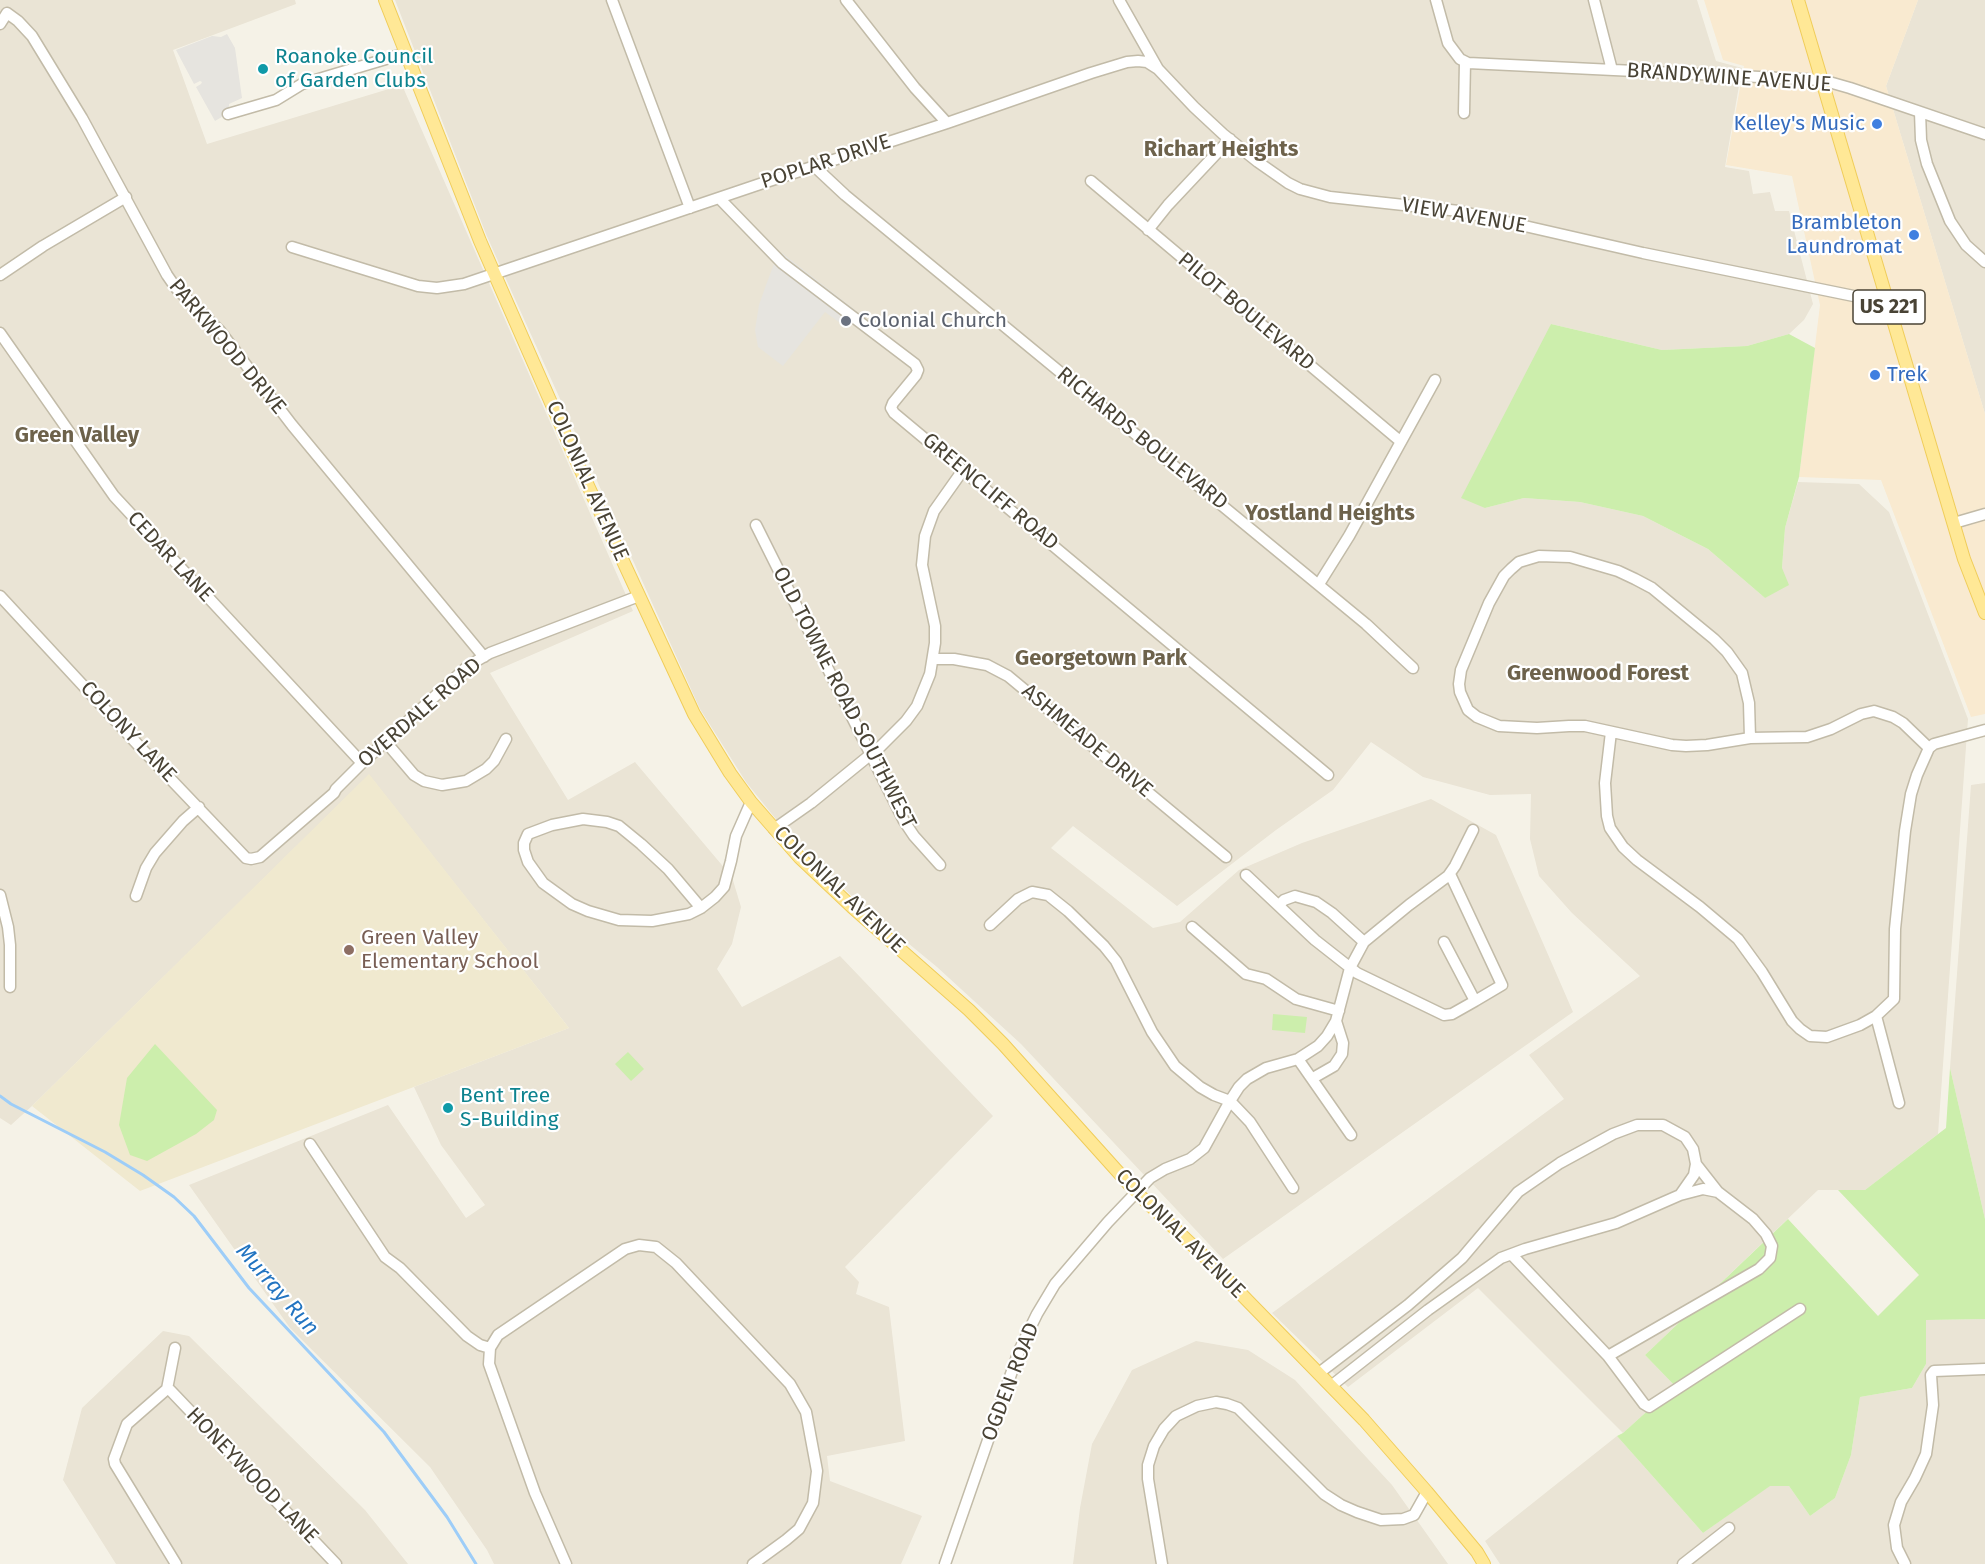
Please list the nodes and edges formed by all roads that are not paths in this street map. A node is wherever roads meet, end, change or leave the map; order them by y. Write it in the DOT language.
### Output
graph roads {
  1 [pos="385,0"];
  2 [pos="612,0"];
  3 [pos="846,0"];
  4 [pos="1119,0"];
  5 [pos="1436,0"];
  6 [pos="1594,0"];
  7 [pos="1798,0"];
  8 [pos="0,24"];
  9 [pos="406,54"];
  10 [pos="1466,62"];
  11 [pos="1158,69"];
  12 [pos="1612,70"];
  13 [pos="1822,80"];
  14 [pos="1920,112"];
  15 [pos="1464,113"];
  16 [pos="228,114"];
  17 [pos="947,123"];
  18 [pos="1985,134"];
  19 [pos="1230,139"];
  20 [pos="814,166"];
  21 [pos="1091,182"];
  22 [pos="126,197"];
  23 [pos="719,198"];
  24 [pos="690,208"];
  25 [pos="1148,230"];
  26 [pos="292,247"];
  27 [pos="1985,262"];
  28 [pos="494,273"];
  29 [pos="0,275"];
  30 [pos="1888,303"];
  31 [pos="0,333"];
  32 [pos="1435,380"];
  33 [pos="1401,441"];
  34 [pos="963,470"];
  35 [pos="1985,514"];
  36 [pos="1954,524"];
  37 [pos="756,525"];
  38 [pos="1319,584"];
  39 [pos="0,596"];
  40 [pos="639,596"];
  41 [pos="1985,613"];
  42 [pos="484,657"];
  43 [pos="934,659"];
  44 [pos="1413,669"];
  45 [pos="1985,730"];
  46 [pos="1611,732"];
  47 [pos="1750,738"];
  48 [pos="506,739"];
  49 [pos="385,741"];
  50 [pos="1929,748"];
  51 [pos="871,754"];
  52 [pos="362,763"];
  53 [pos="1328,775"];
  54 [pos="751,802"];
  55 [pos="199,807"];
  56 [pos="774,829"];
  57 [pos="1473,830"];
  58 [pos="260,857"];
  59 [pos="1226,857"];
  60 [pos="940,865"];
  61 [pos="1450,874"];
  62 [pos="1246,875"];
  63 [pos="0,895"];
  64 [pos="136,896"];
  65 [pos="1279,905"];
  66 [pos="701,908"];
  67 [pos="990,925"];
  68 [pos="1192,927"];
  69 [pos="1364,942"];
  70 [pos="1444,942"];
  71 [pos="1350,968"];
  72 [pos="10,987"];
  73 [pos="1475,1000"];
  74 [pos="1337,1016"];
  75 [pos="1876,1016"];
  76 [pos="1298,1059"];
  77 [pos="1313,1078"];
  78 [pos="1230,1101"];
  79 [pos="1899,1103"];
  80 [pos="1351,1135"];
  81 [pos="310,1144"];
  82 [pos="1696,1164"];
  83 [pos="1293,1188"];
  84 [pos="1136,1192"];
  85 [pos="1718,1192"];
  86 [pos="1680,1196"];
  87 [pos="1512,1255"];
  88 [pos="1800,1309"];
  89 [pos="175,1348"];
  90 [pos="490,1348"];
  91 [pos="1608,1356"];
  92 [pos="1985,1369"];
  93 [pos="1319,1373"];
  94 [pos="1330,1386"];
  95 [pos="167,1389"];
  96 [pos="1427,1492"];
  97 [pos="1729,1528"];
  98 [pos="176,1564"];
  99 [pos="336,1564"];
  100 [pos="566,1564"];
  101 [pos="753,1564"];
  102 [pos="945,1564"];
  103 [pos="1162,1564"];
  104 [pos="1484,1564"];
  105 [pos="1683,1564"];
  106 [pos="1905,1564"];
  1 -- 9 [label="main road, COLONIAL AVENUE"];
  2 -- 24 [label="street"];
  3 -- 17 [label="street"];
  4 -- 11 [label="street, VIEW AVENUE"];
  5 -- 10 [label="street"];
  6 -- 12 [label="street"];
  7 -- 13 [label="main road, US 221"];
  8 -- 22 [label="street, PARKWOOD DRIVE"];
  9 -- 16 [label="street"];
  9 -- 28 [label="main road, COLONIAL AVENUE"];
  10 -- 12 [label="street, BRANDYWINE AVENUE"];
  10 -- 15 [label="street"];
  11 -- 17 [label="street, POPLAR DRIVE"];
  11 -- 19 [label="street, VIEW AVENUE"];
  12 -- 13 [label="street, BRANDYWINE AVENUE"];
  13 -- 14 [label="street, BRANDYWINE AVENUE"];
  13 -- 30 [label="main road, US 221"];
  14 -- 18 [label="street, BRANDYWINE AVENUE"];
  14 -- 27 [label="street"];
  17 -- 20 [label="street, POPLAR DRIVE"];
  19 -- 25 [label="street"];
  19 -- 30 [label="street, VIEW AVENUE"];
  20 -- 23 [label="street, POPLAR DRIVE"];
  20 -- 38 [label="street, RICHARDS BOULEVARD"];
  21 -- 25 [label="street, PILOT BOULEVARD"];
  22 -- 29 [label="street"];
  22 -- 42 [label="street, PARKWOOD DRIVE"];
  23 -- 24 [label="street, POPLAR DRIVE"];
  23 -- 34 [label="street, GREENCLIFF ROAD"];
  24 -- 28 [label="street, POPLAR DRIVE"];
  25 -- 33 [label="street, PILOT BOULEVARD"];
  26 -- 28 [label="street, POPLAR DRIVE"];
  28 -- 40 [label="main road, COLONIAL AVENUE"];
  30 -- 36 [label="main road, US 221"];
  31 -- 52 [label="street, CEDAR LANE"];
  32 -- 33 [label="street"];
  33 -- 38 [label="street"];
  34 -- 43 [label="street"];
  34 -- 53 [label="street, GREENCLIFF ROAD"];
  35 -- 36 [label="street"];
  36 -- 41 [label="main road, US 221"];
  37 -- 51 [label="street, OLD TOWNE ROAD SOUTHWEST"];
  38 -- 44 [label="street, RICHARDS BOULEVARD"];
  39 -- 55 [label="street, COLONY LANE"];
  40 -- 42 [label="street, OVERDALE ROAD"];
  40 -- 54 [label="main road, COLONIAL AVENUE"];
  42 -- 49 [label="street, OVERDALE ROAD"];
  43 -- 51 [label="street"];
  43 -- 59 [label="street, ASHMEADE DRIVE"];
  45 -- 50 [label="street"];
  46 -- 47 [label="street"];
  46 -- 47 [label="street"];
  46 -- 75 [label="street"];
  47 -- 50 [label="street"];
  48 -- 49 [label="street"];
  49 -- 52 [label="street, OVERDALE ROAD"];
  50 -- 75 [label="street"];
  51 -- 56 [label="street"];
  51 -- 60 [label="street, OLD TOWNE ROAD SOUTHWEST"];
  52 -- 58 [label="street, OVERDALE ROAD"];
  54 -- 56 [label="main road, COLONIAL AVENUE"];
  54 -- 66 [label="street"];
  55 -- 58 [label="street, COLONY LANE"];
  55 -- 64 [label="street"];
  56 -- 84 [label="main road, COLONIAL AVENUE"];
  57 -- 61 [label="street"];
  61 -- 69 [label="street"];
  61 -- 73 [label="street"];
  62 -- 65 [label="street"];
  63 -- 72 [label="street"];
  65 -- 69 [label="street"];
  65 -- 71 [label="street"];
  66 -- 66 [label="street"];
  67 -- 78 [label="street"];
  68 -- 74 [label="street"];
  69 -- 71 [label="street"];
  70 -- 73 [label="street"];
  71 -- 73 [label="street"];
  71 -- 74 [label="street"];
  74 -- 76 [label="street, OGDEN ROAD"];
  74 -- 77 [label="street"];
  75 -- 79 [label="street"];
  76 -- 77 [label="street"];
  76 -- 78 [label="street, OGDEN ROAD"];
  77 -- 80 [label="street"];
  78 -- 83 [label="street"];
  78 -- 84 [label="street, OGDEN ROAD"];
  81 -- 90 [label="street"];
  82 -- 85 [label="street"];
  82 -- 86 [label="street"];
  82 -- 93 [label="street"];
  84 -- 93 [label="main road, COLONIAL AVENUE"];
  84 -- 102 [label="street, OGDEN ROAD"];
  85 -- 86 [label="street"];
  85 -- 91 [label="street"];
  86 -- 87 [label="street"];
  87 -- 91 [label="street"];
  87 -- 94 [label="street"];
  88 -- 91 [label="street"];
  89 -- 95 [label="street"];
  90 -- 100 [label="street"];
  90 -- 101 [label="street"];
  92 -- 106 [label="street"];
  93 -- 94 [label="main road, COLONIAL AVENUE"];
  94 -- 96 [label="main road, COLONIAL AVENUE"];
  95 -- 98 [label="street"];
  95 -- 99 [label="street, HONEYWOOD LANE"];
  96 -- 103 [label="street"];
  96 -- 104 [label="main road, COLONIAL AVENUE"];
  97 -- 105 [label="street"];
}
